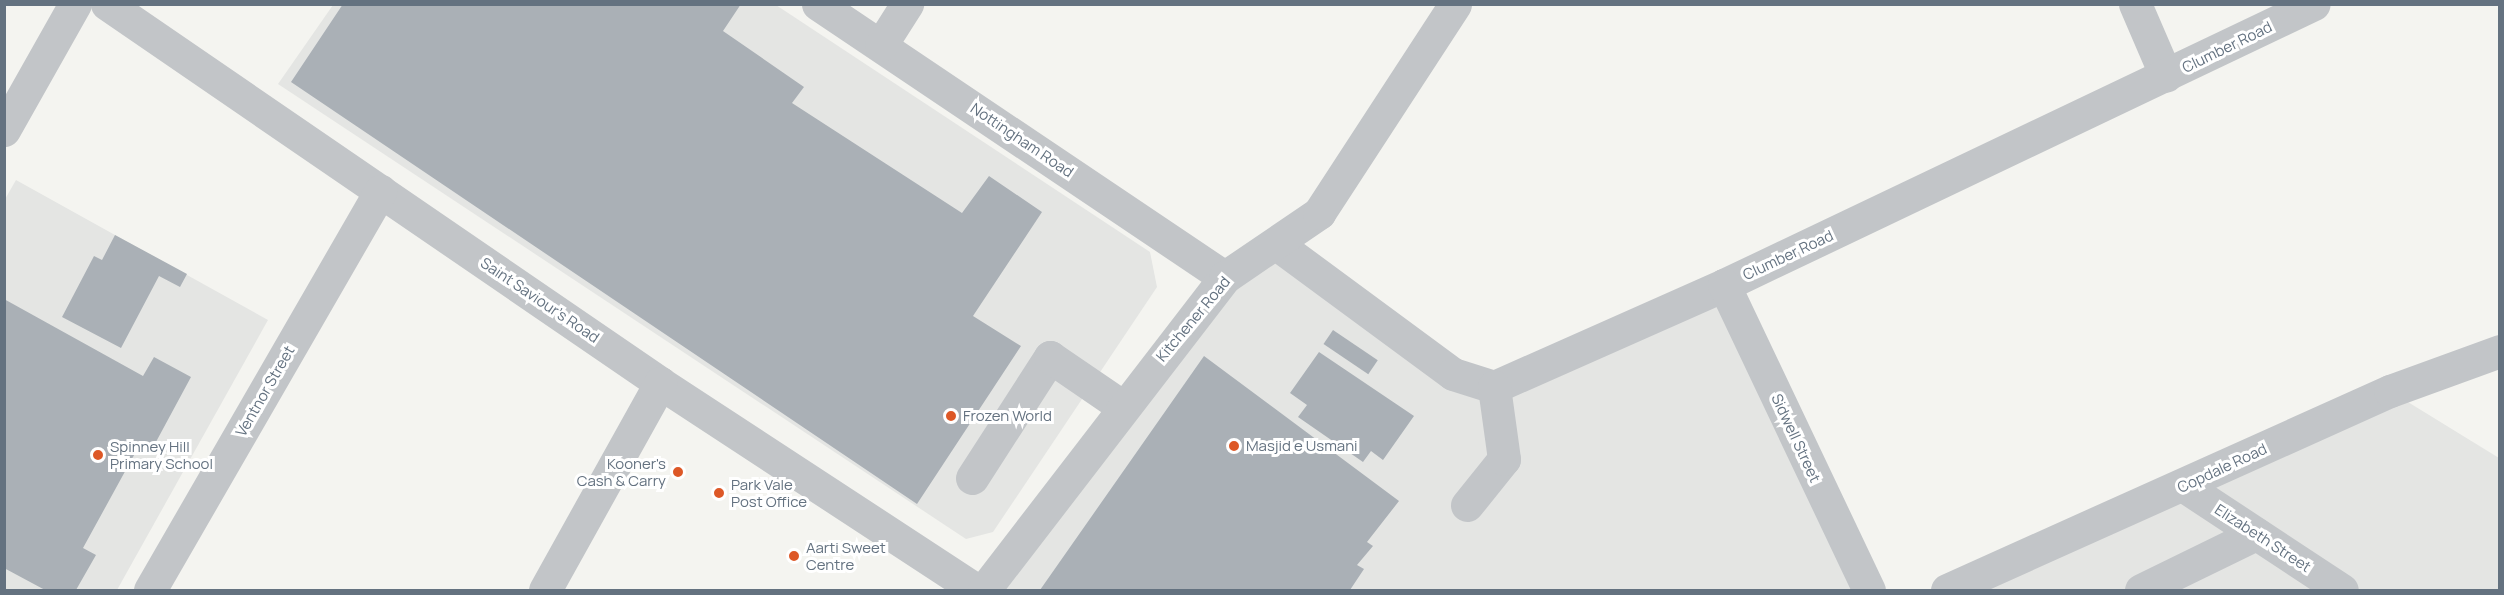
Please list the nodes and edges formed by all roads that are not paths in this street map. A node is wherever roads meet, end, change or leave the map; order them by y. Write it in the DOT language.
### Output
graph roads {
  1 [pos="75,4"];
  2 [pos="107,4"];
  3 [pos="818,4"];
  4 [pos="907,4"];
  5 [pos="1455,4"];
  6 [pos="2135,4"];
  7 [pos="2314,4"];
  8 [pos="881,45"];
  9 [pos="2166,76"];
  10 [pos="4,130"];
  11 [pos="380,191"];
  12 [pos="1278,245"];
  13 [pos="1225,277"];
  14 [pos="1724,285"];
  15 [pos="2499,351"];
  16 [pos="660,382"];
  17 [pos="1494,387"];
  18 [pos="1123,407"];
  19 [pos="972,478"];
  20 [pos="2184,486"];
  21 [pos="1467,505"];
  22 [pos="2256,534"];
  23 [pos="150,591"];
  24 [pos="545,591"];
  25 [pos="976,591"];
  26 [pos="984,591"];
  27 [pos="1869,591"];
  28 [pos="1947,591"];
  29 [pos="2141,591"];
  30 [pos="2342,591"];
  1 -- 10 [label="street"];
  2 -- 11 [label="street, Saint Saviour's Road"];
  3 -- 8 [label="street, Nottingham Road"];
  4 -- 8 [label="street"];
  5 -- 12 [label="street, Kitchener Road"];
  6 -- 9 [label="street"];
  7 -- 9 [label="street, Clumber Road"];
  8 -- 13 [label="street, Nottingham Road"];
  9 -- 14 [label="street, Clumber Road"];
  11 -- 16 [label="street, Saint Saviour's Road"];
  11 -- 23 [label="street, Ventnor Street"];
  12 -- 13 [label="street, Kitchener Road"];
  12 -- 17 [label="street"];
  13 -- 18 [label="street, Kitchener Road"];
  14 -- 17 [label="street, Clumber Road"];
  14 -- 27 [label="street, Sidwell Street"];
  15 -- 20 [label="street, Copdale Road"];
  16 -- 24 [label="street"];
  16 -- 25 [label="street, Saint Saviour's Road"];
  17 -- 21 [label="street"];
  18 -- 19 [label="street"];
  18 -- 26 [label="street, Kitchener Road"];
  20 -- 22 [label="street, Elizabeth Street"];
  20 -- 28 [label="street, Copdale Road"];
  22 -- 29 [label="street"];
  22 -- 30 [label="street, Elizabeth Street"];
}
